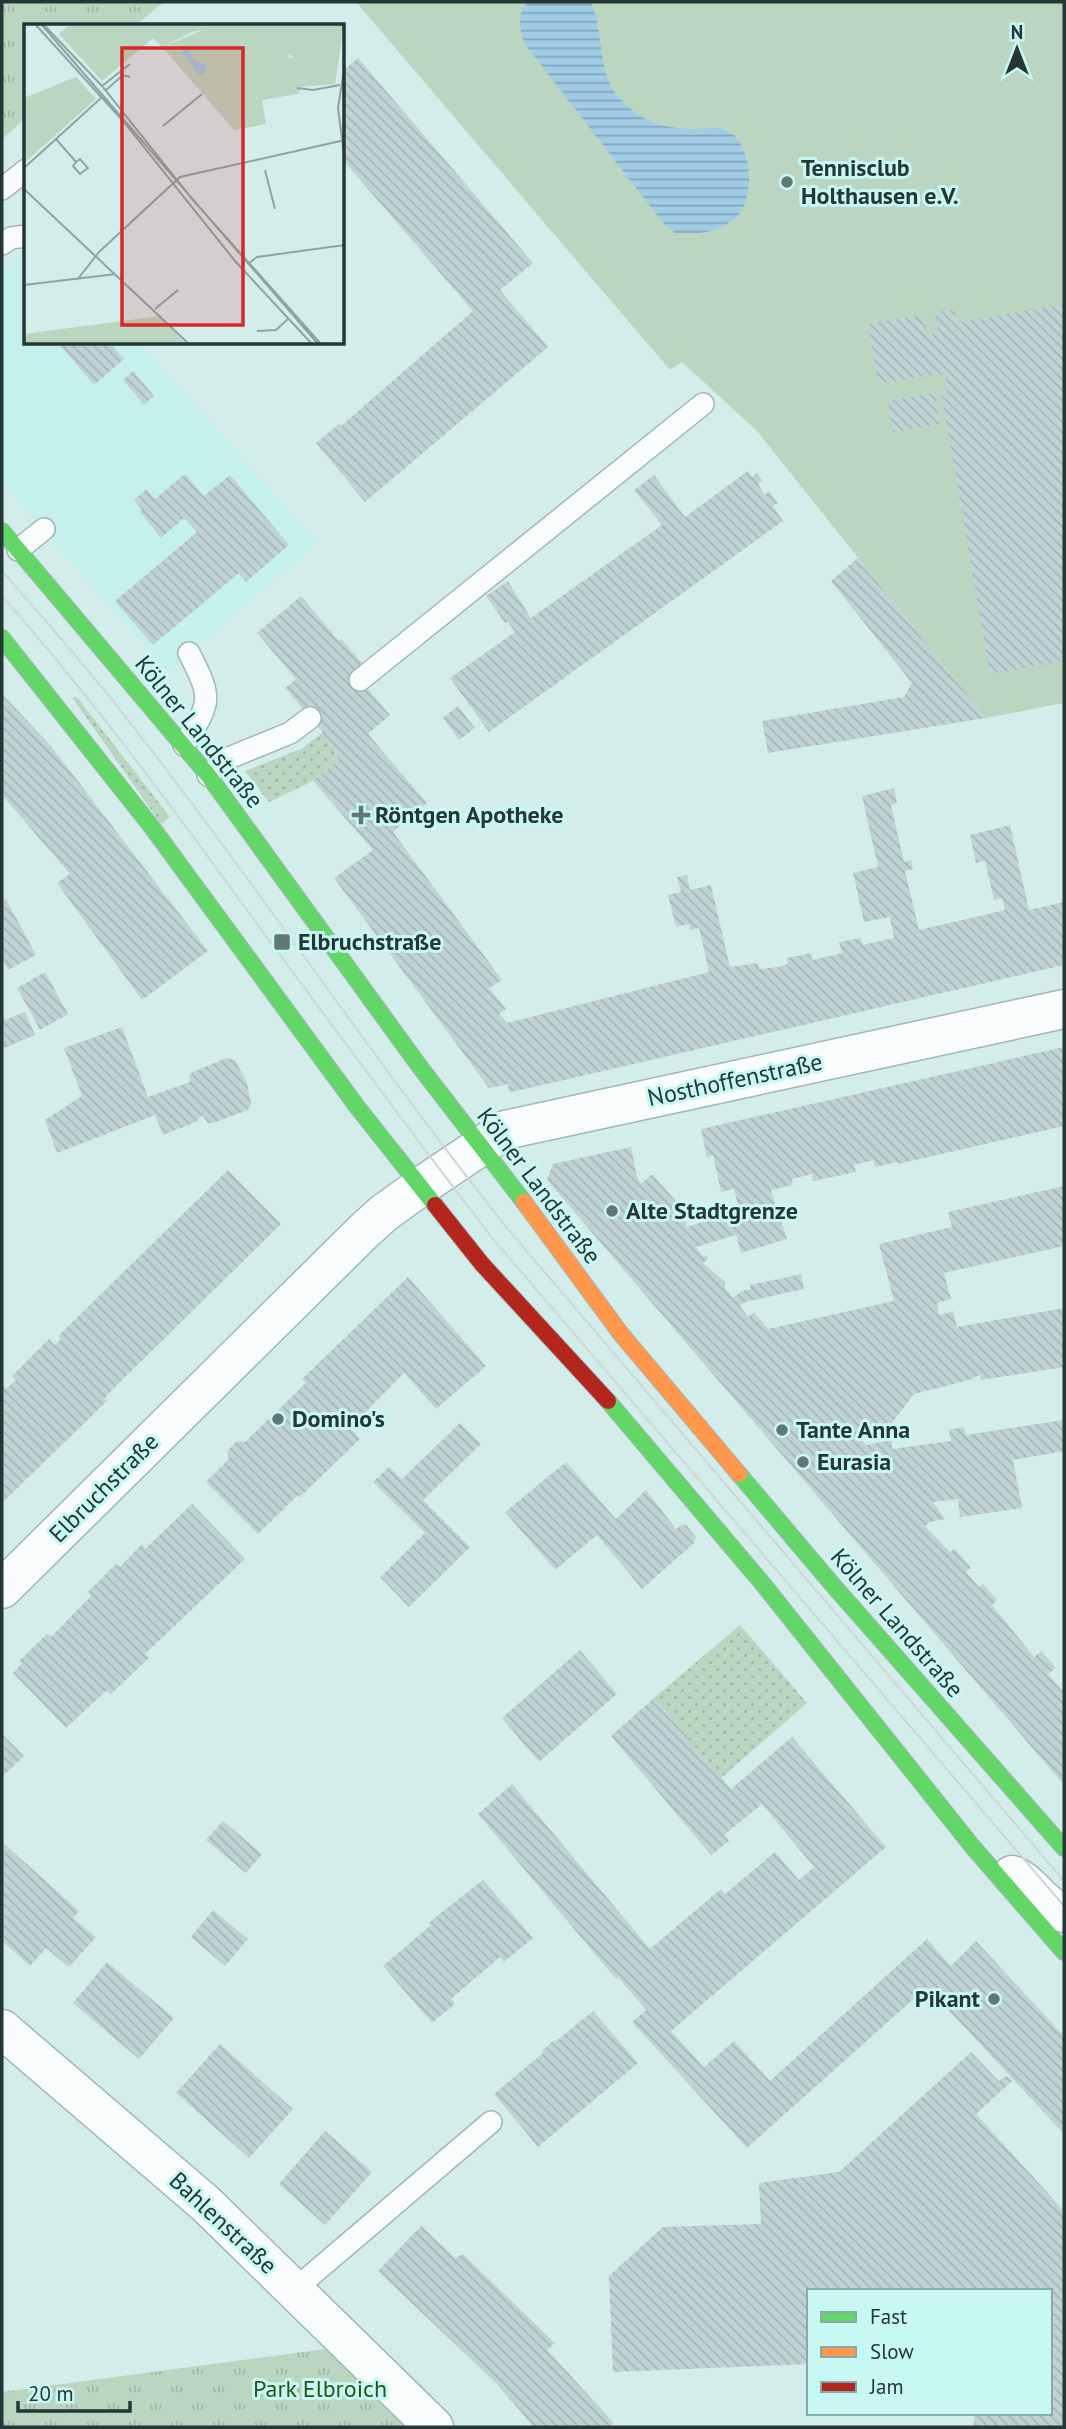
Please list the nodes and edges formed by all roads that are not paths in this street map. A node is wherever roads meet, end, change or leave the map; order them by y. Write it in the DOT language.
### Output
graph roads {
  1 [pos="24,172"];
  2 [pos="2,189"];
  3 [pos="24,236"];
  4 [pos="2,244"];
  5 [pos="703,404"];
  6 [pos="44,529"];
  7 [pos="2,531"];
  8 [pos="18,550"];
  9 [pos="2,638"];
  10 [pos="189,653"];
  11 [pos="360,680"];
  12 [pos="310,718"];
  13 [pos="184,745"];
  14 [pos="208,775"];
  15 [pos="1064,1009"];
  16 [pos="481,1147"];
  17 [pos="420,1187"];
  18 [pos="2,1589"];
  19 [pos="1064,1849"];
  20 [pos="990,1867"];
  21 [pos="1064,1913"];
  22 [pos="1064,1952"];
  23 [pos="2,2029"];
  24 [pos="491,2122"];
  25 [pos="294,2290"];
  26 [pos="434,2427"];
  1 -- 2 [label="lane"];
  3 -- 4 [label="lane"];
  5 -- 11 [label="lane"];
  6 -- 8 [label="lane"];
  7 -- 8 [label="main road, Kölner Landstraße"];
  8 -- 13 [label="main road, Kölner Landstraße"];
  9 -- 17 [label="main road"];
  10 -- 13 [label="lane"];
  12 -- 14 [label="lane"];
  13 -- 14 [label="main road, Kölner Landstraße"];
  14 -- 16 [label="main road, Kölner Landstraße"];
  15 -- 16 [label="street, Nosthoffenstraße"];
  16 -- 17 [label="street, Nosthoffenstraße"];
  16 -- 19 [label="main road, Kölner Landstraße"];
  17 -- 18 [label="street, Elbruchstraße"];
  17 -- 20 [label="main road"];
  20 -- 21 [label="street"];
  20 -- 22 [label="main road"];
  23 -- 25 [label="street, Bahlenstraße"];
  24 -- 25 [label="lane"];
  25 -- 26 [label="street, Bahlenstraße"];
}
